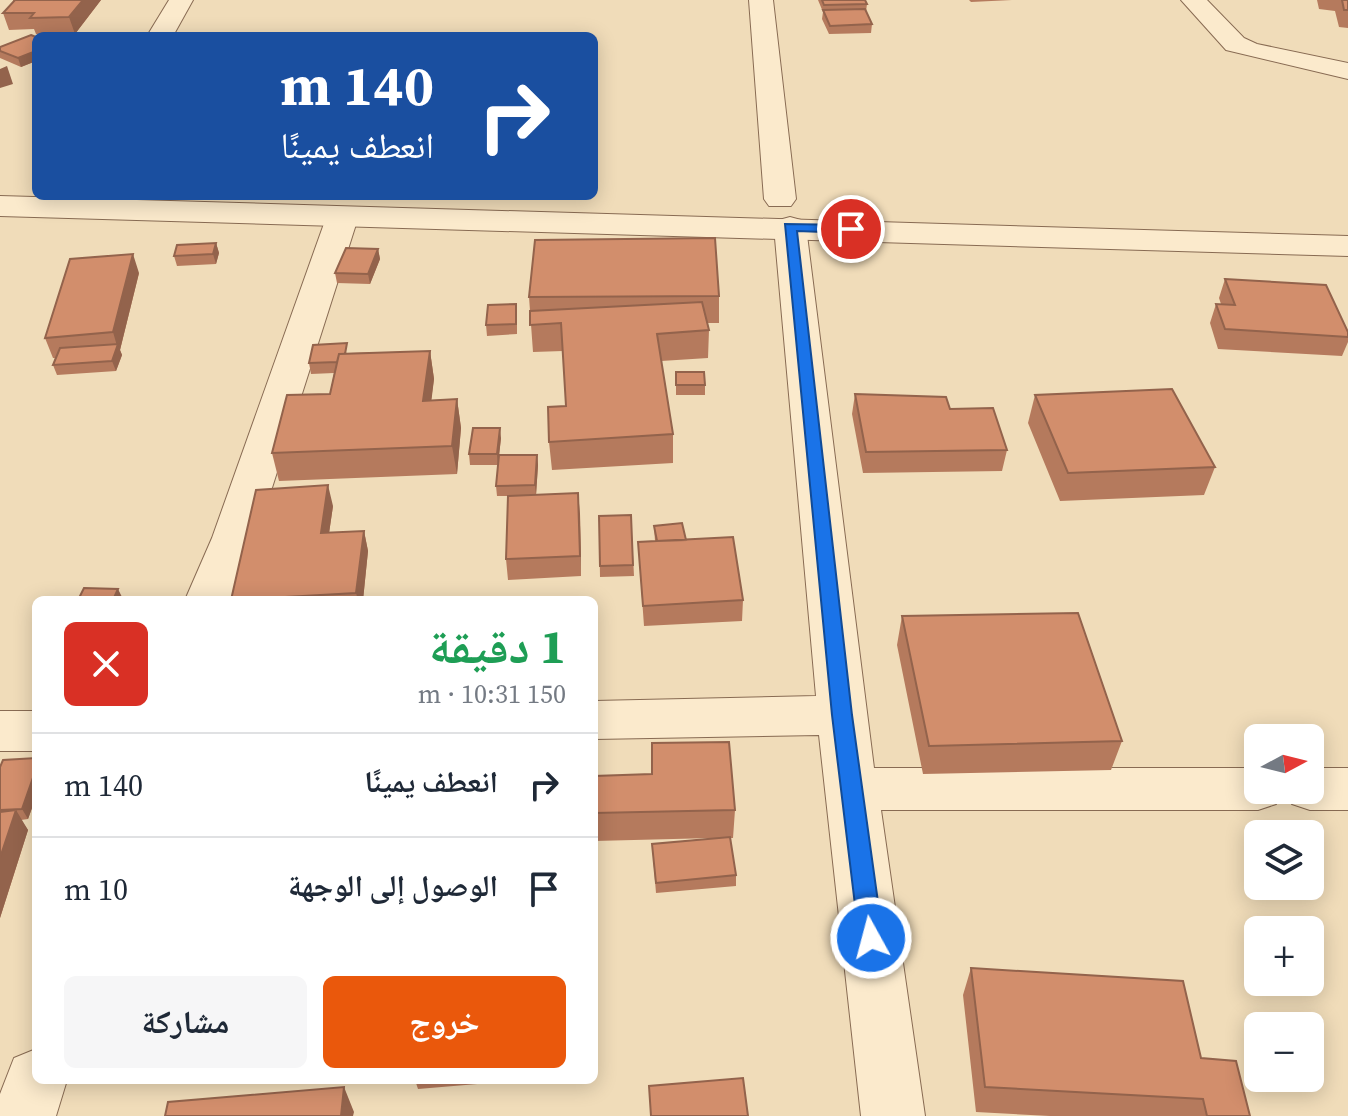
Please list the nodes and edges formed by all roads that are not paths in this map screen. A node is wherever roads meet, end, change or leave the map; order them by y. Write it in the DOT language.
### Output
graph roads {
  1 [pos="181,0"];
  2 [pos="761,0"];
  3 [pos="1193,0"];
  4 [pos="162,32"];
  5 [pos="1348,71"];
  6 [pos="0,181"];
  7 [pos="32,181"];
  8 [pos="0,206"];
  9 [pos="783,206"];
  10 [pos="1043,207"];
  11 [pos="1348,217"];
  12 [pos="342,218"];
  13 [pos="1348,246"];
  14 [pos="210,596"];
  15 [pos="842,715"];
  16 [pos="598,720"];
  17 [pos="0,731"];
  18 [pos="32,731"];
  19 [pos="853,789"];
  20 [pos="1244,789"];
  21 [pos="1324,789"];
  22 [pos="1348,789"];
  23 [pos="35,1084"];
  24 [pos="24,1116"];
  25 [pos="893,1116"];
  1 -- 4 [label="street"];
  2 -- 9 [label="street"];
  3 -- 5 [label="street"];
  6 -- 7 [label="street"];
  8 -- 12 [label="street"];
  9 -- 12 [label="street"];
  9 -- 13 [label="street"];
  9 -- 15 [label="street"];
  10 -- 11 [label="street"];
  12 -- 14 [label="street"];
  15 -- 16 [label="street"];
  15 -- 19 [label="street"];
  17 -- 18 [label="street"];
  19 -- 20 [label="street"];
  19 -- 25 [label="street"];
  21 -- 22 [label="street"];
  23 -- 24 [label="street"];
}
